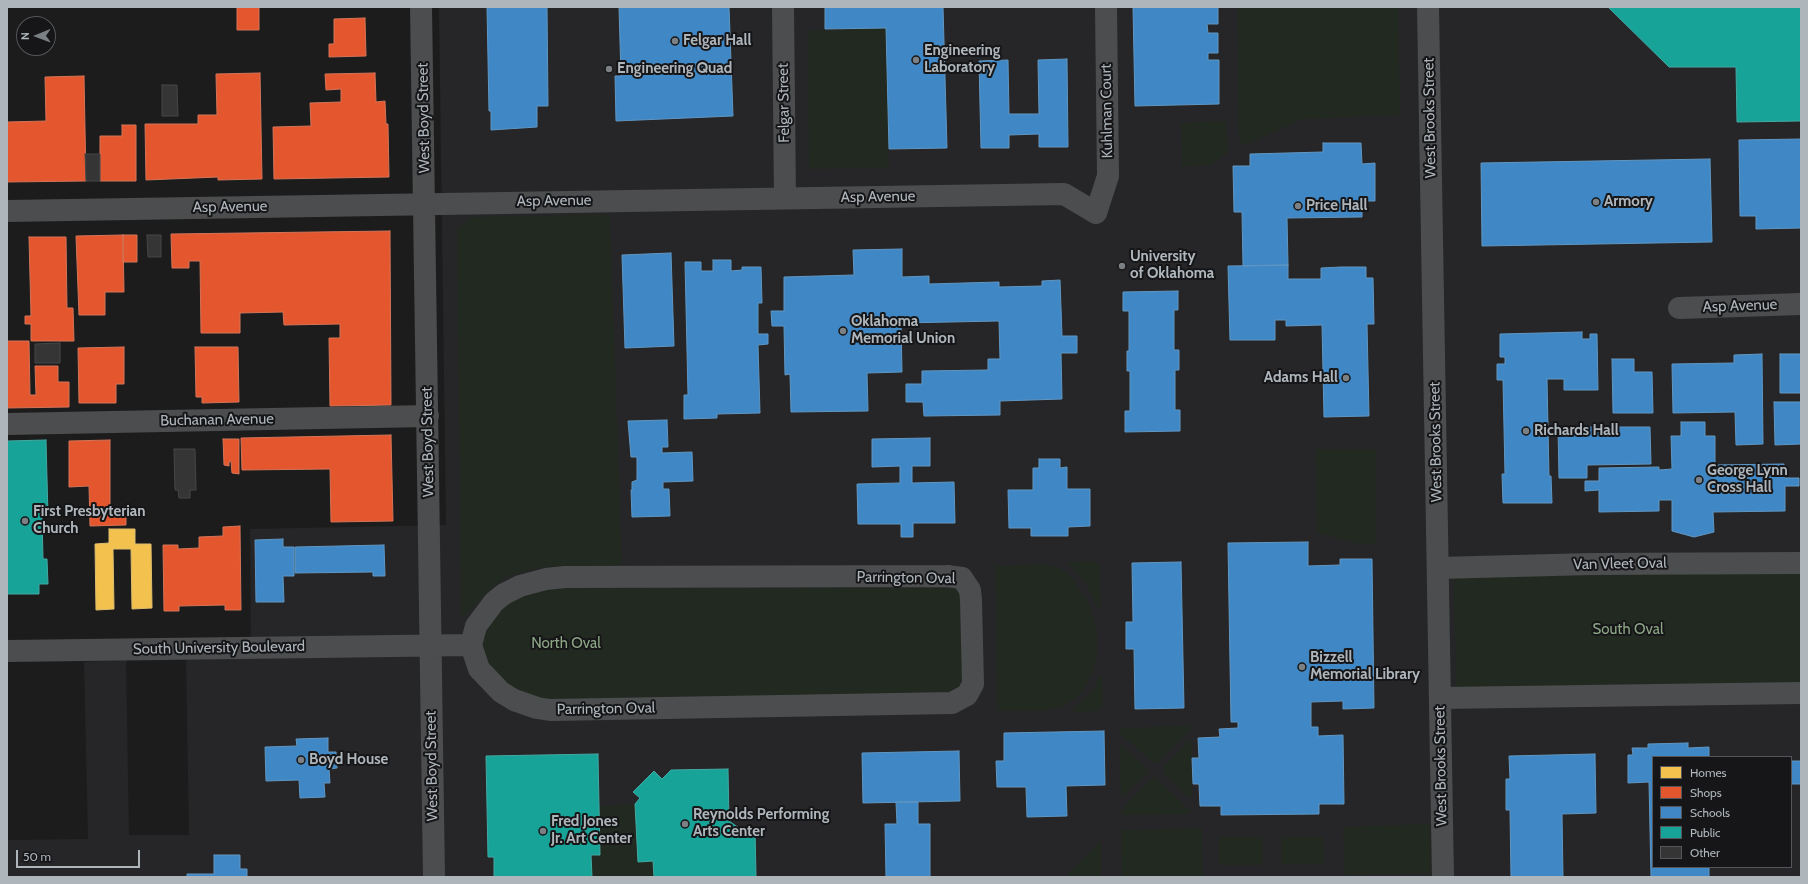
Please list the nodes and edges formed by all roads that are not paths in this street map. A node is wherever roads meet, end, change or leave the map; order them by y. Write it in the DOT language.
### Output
graph roads {
  1 [pos="422,7"];
  2 [pos="783,7"];
  3 [pos="1106,7"];
  4 [pos="1428,7"];
  5 [pos="785,198"];
  6 [pos="425,203"];
  7 [pos="7,211"];
  8 [pos="1096,213"];
  9 [pos="1801,304"];
  10 [pos="1679,308"];
  11 [pos="428,416"];
  12 [pos="7,424"];
  13 [pos="1801,562"];
  14 [pos="1439,568"];
  15 [pos="470,645"];
  16 [pos="430,646"];
  17 [pos="7,651"];
  18 [pos="1801,693"];
  19 [pos="1441,698"];
  20 [pos="434,877"];
  21 [pos="1443,877"];
  1 -- 6 [label="street, West Boyd Street"];
  2 -- 5 [label="street, Felgar Street"];
  3 -- 8 [label="street, Kuhlman Court"];
  4 -- 14 [label="street, West Brooks Street"];
  5 -- 6 [label="street, Asp Avenue"];
  5 -- 8 [label="street, Asp Avenue"];
  6 -- 7 [label="street, Asp Avenue"];
  6 -- 11 [label="street, West Boyd Street"];
  9 -- 10 [label="street, Asp Avenue"];
  11 -- 12 [label="street, Buchanan Avenue"];
  11 -- 16 [label="street, West Boyd Street"];
  13 -- 14 [label="street, Van Vleet Oval"];
  14 -- 19 [label="street, West Brooks Street"];
  15 -- 15 [label="street, Parrington Oval"];
  15 -- 16 [label="street"];
  16 -- 17 [label="street, South University Boulevard"];
  16 -- 20 [label="street, West Boyd Street"];
  18 -- 19 [label="street"];
  19 -- 21 [label="street, West Brooks Street"];
}
